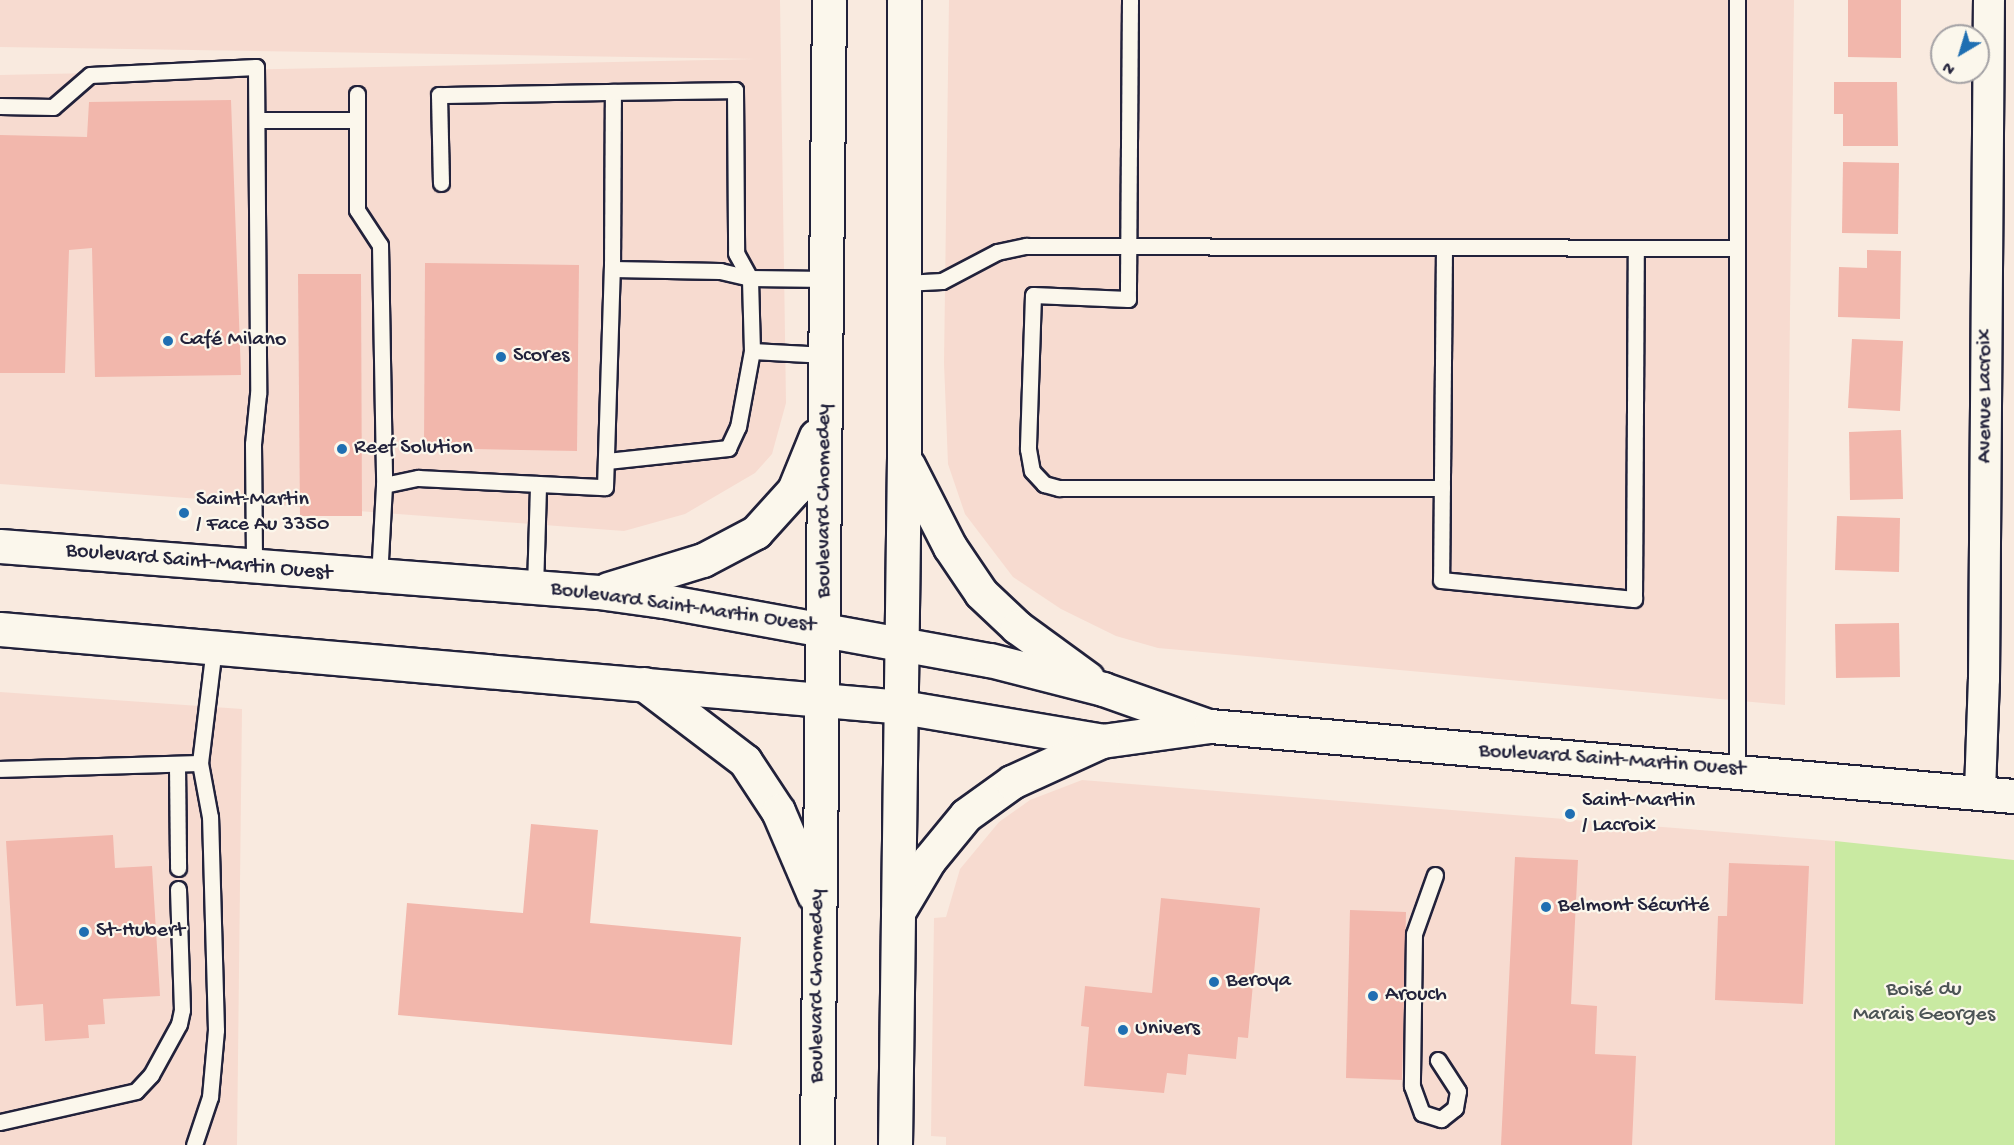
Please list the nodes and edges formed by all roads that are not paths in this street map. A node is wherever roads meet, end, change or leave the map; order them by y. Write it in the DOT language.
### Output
graph roads {
  1 [pos="829,0"];
  2 [pos="904,0"];
  3 [pos="1130,0"];
  4 [pos="1737,0"];
  5 [pos="1989,0"];
  6 [pos="613,92"];
  7 [pos="357,94"];
  8 [pos="0,106"];
  9 [pos="257,120"];
  10 [pos="357,120"];
  11 [pos="441,183"];
  12 [pos="1127,247"];
  13 [pos="1444,248"];
  14 [pos="1636,248"];
  15 [pos="1736,248"];
  16 [pos="612,269"];
  17 [pos="750,278"];
  18 [pos="827,279"];
  19 [pos="904,283"];
  20 [pos="752,351"];
  21 [pos="826,355"];
  22 [pos="826,406"];
  23 [pos="904,458"];
  24 [pos="607,461"];
  25 [pos="537,484"];
  26 [pos="384,485"];
  27 [pos="1442,488"];
  28 [pos="0,546"];
  29 [pos="254,568"];
  30 [pos="379,578"];
  31 [pos="535,588"];
  32 [pos="598,592"];
  33 [pos="824,627"];
  34 [pos="0,629"];
  35 [pos="902,642"];
  36 [pos="214,647"];
  37 [pos="643,684"];
  38 [pos="1103,689"];
  39 [pos="822,700"];
  40 [pos="902,707"];
  41 [pos="1210,726"];
  42 [pos="1102,741"];
  43 [pos="200,763"];
  44 [pos="177,765"];
  45 [pos="0,769"];
  46 [pos="1737,771"];
  47 [pos="1980,792"];
  48 [pos="2014,796"];
  49 [pos="177,868"];
  50 [pos="1435,874"];
  51 [pos="178,890"];
  52 [pos="819,908"];
  53 [pos="897,914"];
  54 [pos="1438,1060"];
  55 [pos="0,1122"];
  56 [pos="194,1145"];
  57 [pos="817,1145"];
  58 [pos="895,1145"];
  1 -- 18 [label="main road, Boulevard Chomedey"];
  2 -- 19 [label="main road"];
  3 -- 12 [label="lane"];
  4 -- 15 [label="lane"];
  5 -- 47 [label="street, Avenue Lacroix"];
  6 -- 11 [label="lane"];
  6 -- 16 [label="lane"];
  6 -- 17 [label="lane"];
  7 -- 10 [label="lane"];
  8 -- 9 [label="lane"];
  9 -- 10 [label="lane"];
  9 -- 29 [label="lane"];
  10 -- 26 [label="lane"];
  12 -- 13 [label="lane"];
  12 -- 19 [label="lane"];
  12 -- 27 [label="lane"];
  13 -- 14 [label="lane"];
  13 -- 27 [label="lane"];
  14 -- 15 [label="lane"];
  14 -- 27 [label="lane"];
  15 -- 46 [label="lane"];
  16 -- 17 [label="lane"];
  16 -- 24 [label="lane"];
  17 -- 18 [label="lane"];
  17 -- 20 [label="lane"];
  18 -- 21 [label="main road, Boulevard Chomedey"];
  19 -- 23 [label="main road"];
  20 -- 21 [label="lane"];
  20 -- 24 [label="lane"];
  21 -- 22 [label="main road, Boulevard Chomedey"];
  22 -- 32 [label="main road"];
  22 -- 33 [label="main road, Boulevard Chomedey"];
  23 -- 35 [label="main road"];
  23 -- 38 [label="main road"];
  24 -- 25 [label="lane"];
  25 -- 26 [label="lane"];
  25 -- 31 [label="lane"];
  26 -- 30 [label="lane"];
  28 -- 29 [label="main road, Boulevard Saint-Martin Ouest"];
  29 -- 30 [label="main road, Boulevard Saint-Martin Ouest"];
  30 -- 31 [label="main road, Boulevard Saint-Martin Ouest"];
  31 -- 32 [label="main road, Boulevard Saint-Martin Ouest"];
  32 -- 33 [label="main road, Boulevard Saint-Martin Ouest"];
  33 -- 35 [label="main road, Boulevard Saint-Martin Ouest"];
  33 -- 39 [label="main road, Boulevard Chomedey"];
  34 -- 36 [label="main road, Boulevard Saint-Martin Ouest"];
  35 -- 38 [label="main road, Boulevard Saint-Martin Ouest"];
  35 -- 40 [label="main road"];
  36 -- 37 [label="main road, Boulevard Saint-Martin Ouest"];
  36 -- 43 [label="lane"];
  37 -- 39 [label="main road, Boulevard Saint-Martin Ouest"];
  37 -- 52 [label="main road"];
  38 -- 41 [label="main road, Boulevard Saint-Martin Ouest"];
  39 -- 40 [label="main road, Boulevard Saint-Martin Ouest"];
  39 -- 52 [label="main road, Boulevard Chomedey"];
  40 -- 42 [label="main road, Boulevard Saint-Martin Ouest"];
  40 -- 53 [label="main road"];
  41 -- 42 [label="main road, Boulevard Saint-Martin Ouest"];
  41 -- 46 [label="main road, Boulevard Saint-Martin Ouest"];
  42 -- 53 [label="main road"];
  43 -- 44 [label="lane"];
  43 -- 56 [label="lane"];
  44 -- 45 [label="lane"];
  44 -- 49 [label="lane"];
  46 -- 47 [label="main road, Boulevard Saint-Martin Ouest"];
  47 -- 48 [label="main road, Boulevard Saint-Martin Ouest"];
  50 -- 54 [label="lane"];
  51 -- 55 [label="lane"];
  52 -- 57 [label="main road, Boulevard Chomedey"];
  53 -- 58 [label="main road"];
}
